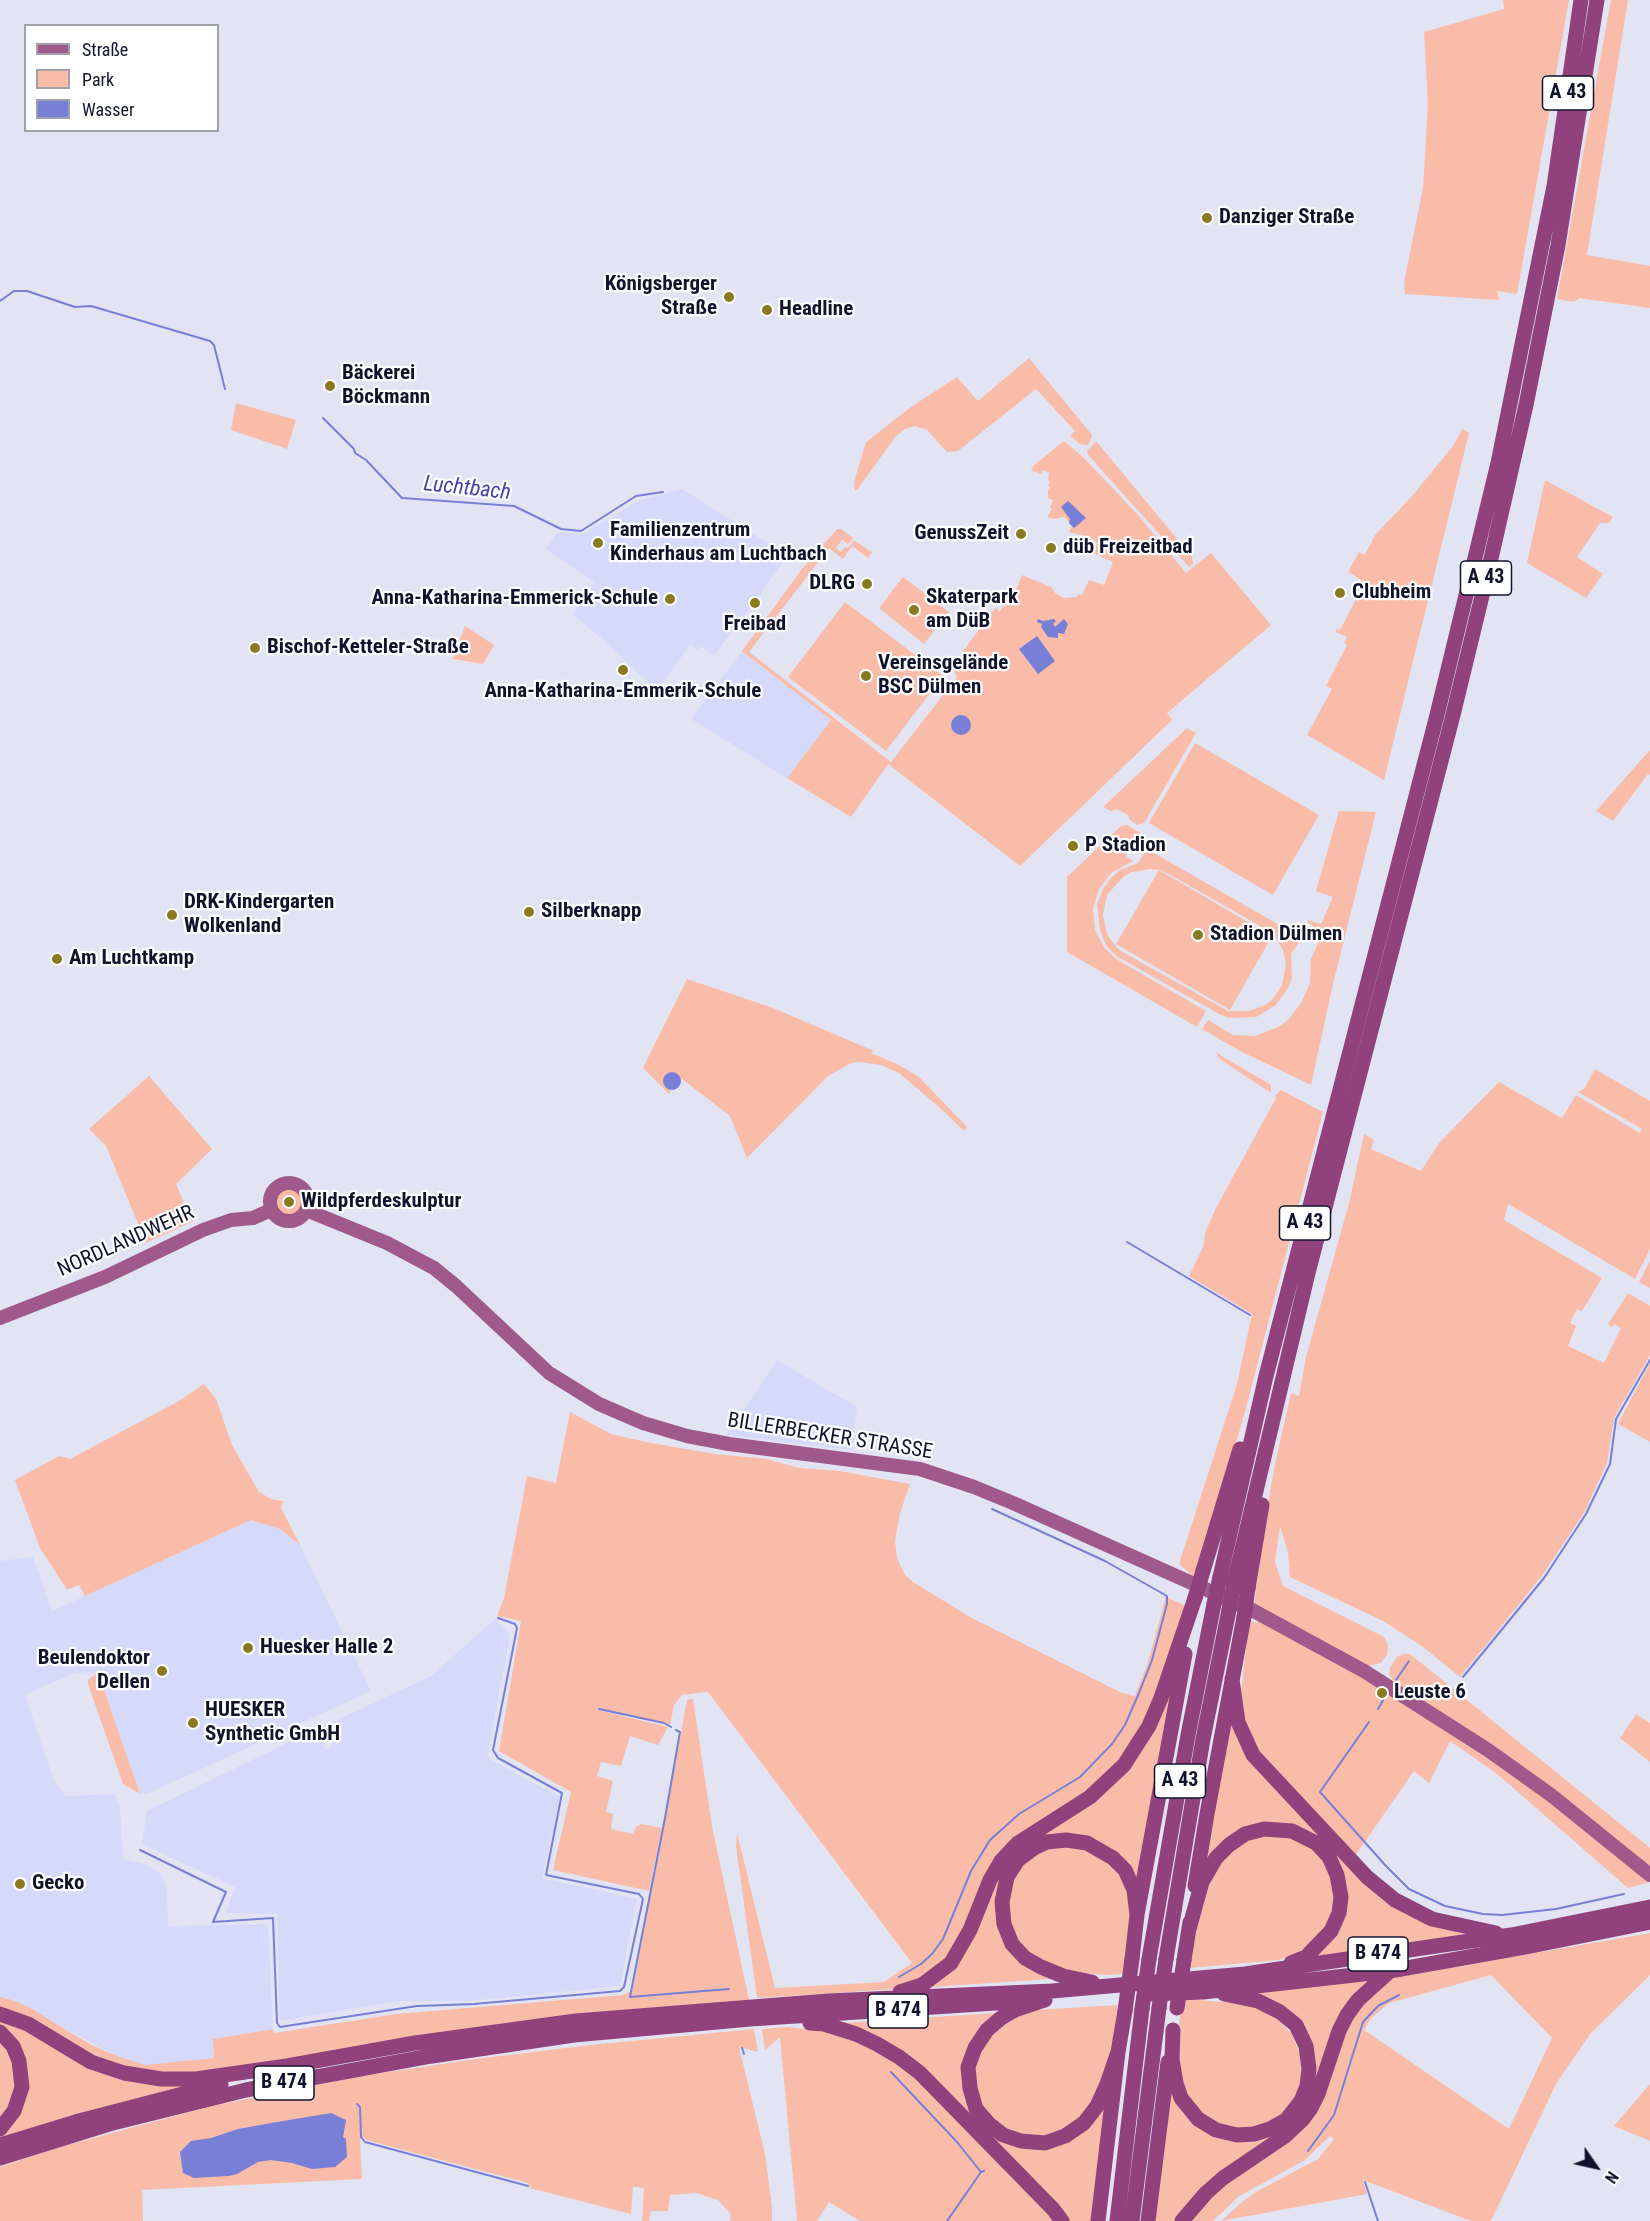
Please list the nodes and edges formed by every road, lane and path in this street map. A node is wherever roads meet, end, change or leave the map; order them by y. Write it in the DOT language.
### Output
graph roads {
  1 [pos="1581,0"];
  2 [pos="1597,0"];
  3 [pos="271,1210"];
  4 [pos="306,1210"];
  5 [pos="0,1318"];
  6 [pos="1274,1378"];
  7 [pos="1234,1583"];
  8 [pos="1195,1598"];
  9 [pos="1221,1607"];
  10 [pos="1233,1678"];
  11 [pos="1650,1875"];
  12 [pos="1650,1907"];
  13 [pos="1137,1915"];
  14 [pos="1650,1922"];
  15 [pos="1189,1929"];
  16 [pos="1511,1935"];
  17 [pos="1390,1971"];
  18 [pos="1245,1974"];
  19 [pos="1113,1986"];
  20 [pos="1203,1992"];
  21 [pos="1045,2000"];
  22 [pos="828,2001"];
  23 [pos="0,2014"];
  24 [pos="750,2019"];
  25 [pos="1173,2030"];
  26 [pos="0,2032"];
  27 [pos="1118,2052"];
  28 [pos="287,2066"];
  29 [pos="0,2129"];
  30 [pos="0,2145"];
  31 [pos="0,2158"];
  32 [pos="1062,2221"];
  33 [pos="1098,2221"];
  34 [pos="1117,2221"];
  35 [pos="1132,2221"];
  36 [pos="1148,2221"];
  37 [pos="1182,2221"];
  1 -- 6 [label="highway, A 43"];
  2 -- 6 [label="highway, A 43"];
  3 -- 4 [label="main road"];
  3 -- 4 [label="main road"];
  3 -- 5 [label="main road, NORDLANDWEHR"];
  4 -- 11 [label="main road, BILLERBECKER STRASSE"];
  6 -- 7 [label="highway, A 43"];
  6 -- 8 [label="highway, bridge"];
  7 -- 9 [label="highway, A 43, bridge"];
  7 -- 10 [label="highway, bridge"];
  8 -- 13 [label="highway"];
  8 -- 22 [label="highway"];
  9 -- 34 [label="highway, A 43, bridge"];
  9 -- 35 [label="highway, A 43, bridge"];
  10 -- 15 [label="highway"];
  10 -- 16 [label="highway"];
  12 -- 16 [label="highway, B 474"];
  13 -- 19 [label="highway"];
  13 -- 27 [label="highway, bridge"];
  14 -- 17 [label="highway, B 474"];
  15 -- 18 [label="highway"];
  15 -- 25 [label="highway, bridge"];
  16 -- 18 [label="highway, B 474"];
  17 -- 20 [label="highway, B 474"];
  17 -- 37 [label="highway"];
  18 -- 19 [label="highway, B 474"];
  19 -- 22 [label="highway, B 474"];
  20 -- 21 [label="highway, B 474"];
  20 -- 25 [label="highway"];
  21 -- 24 [label="highway, B 474"];
  21 -- 27 [label="highway"];
  22 -- 28 [label="highway, B 474"];
  23 -- 28 [label="highway"];
  24 -- 31 [label="highway, B 474"];
  24 -- 32 [label="highway"];
  25 -- 36 [label="highway"];
  26 -- 29 [label="highway"];
  27 -- 33 [label="highway"];
  28 -- 30 [label="highway, B 474"];
}
